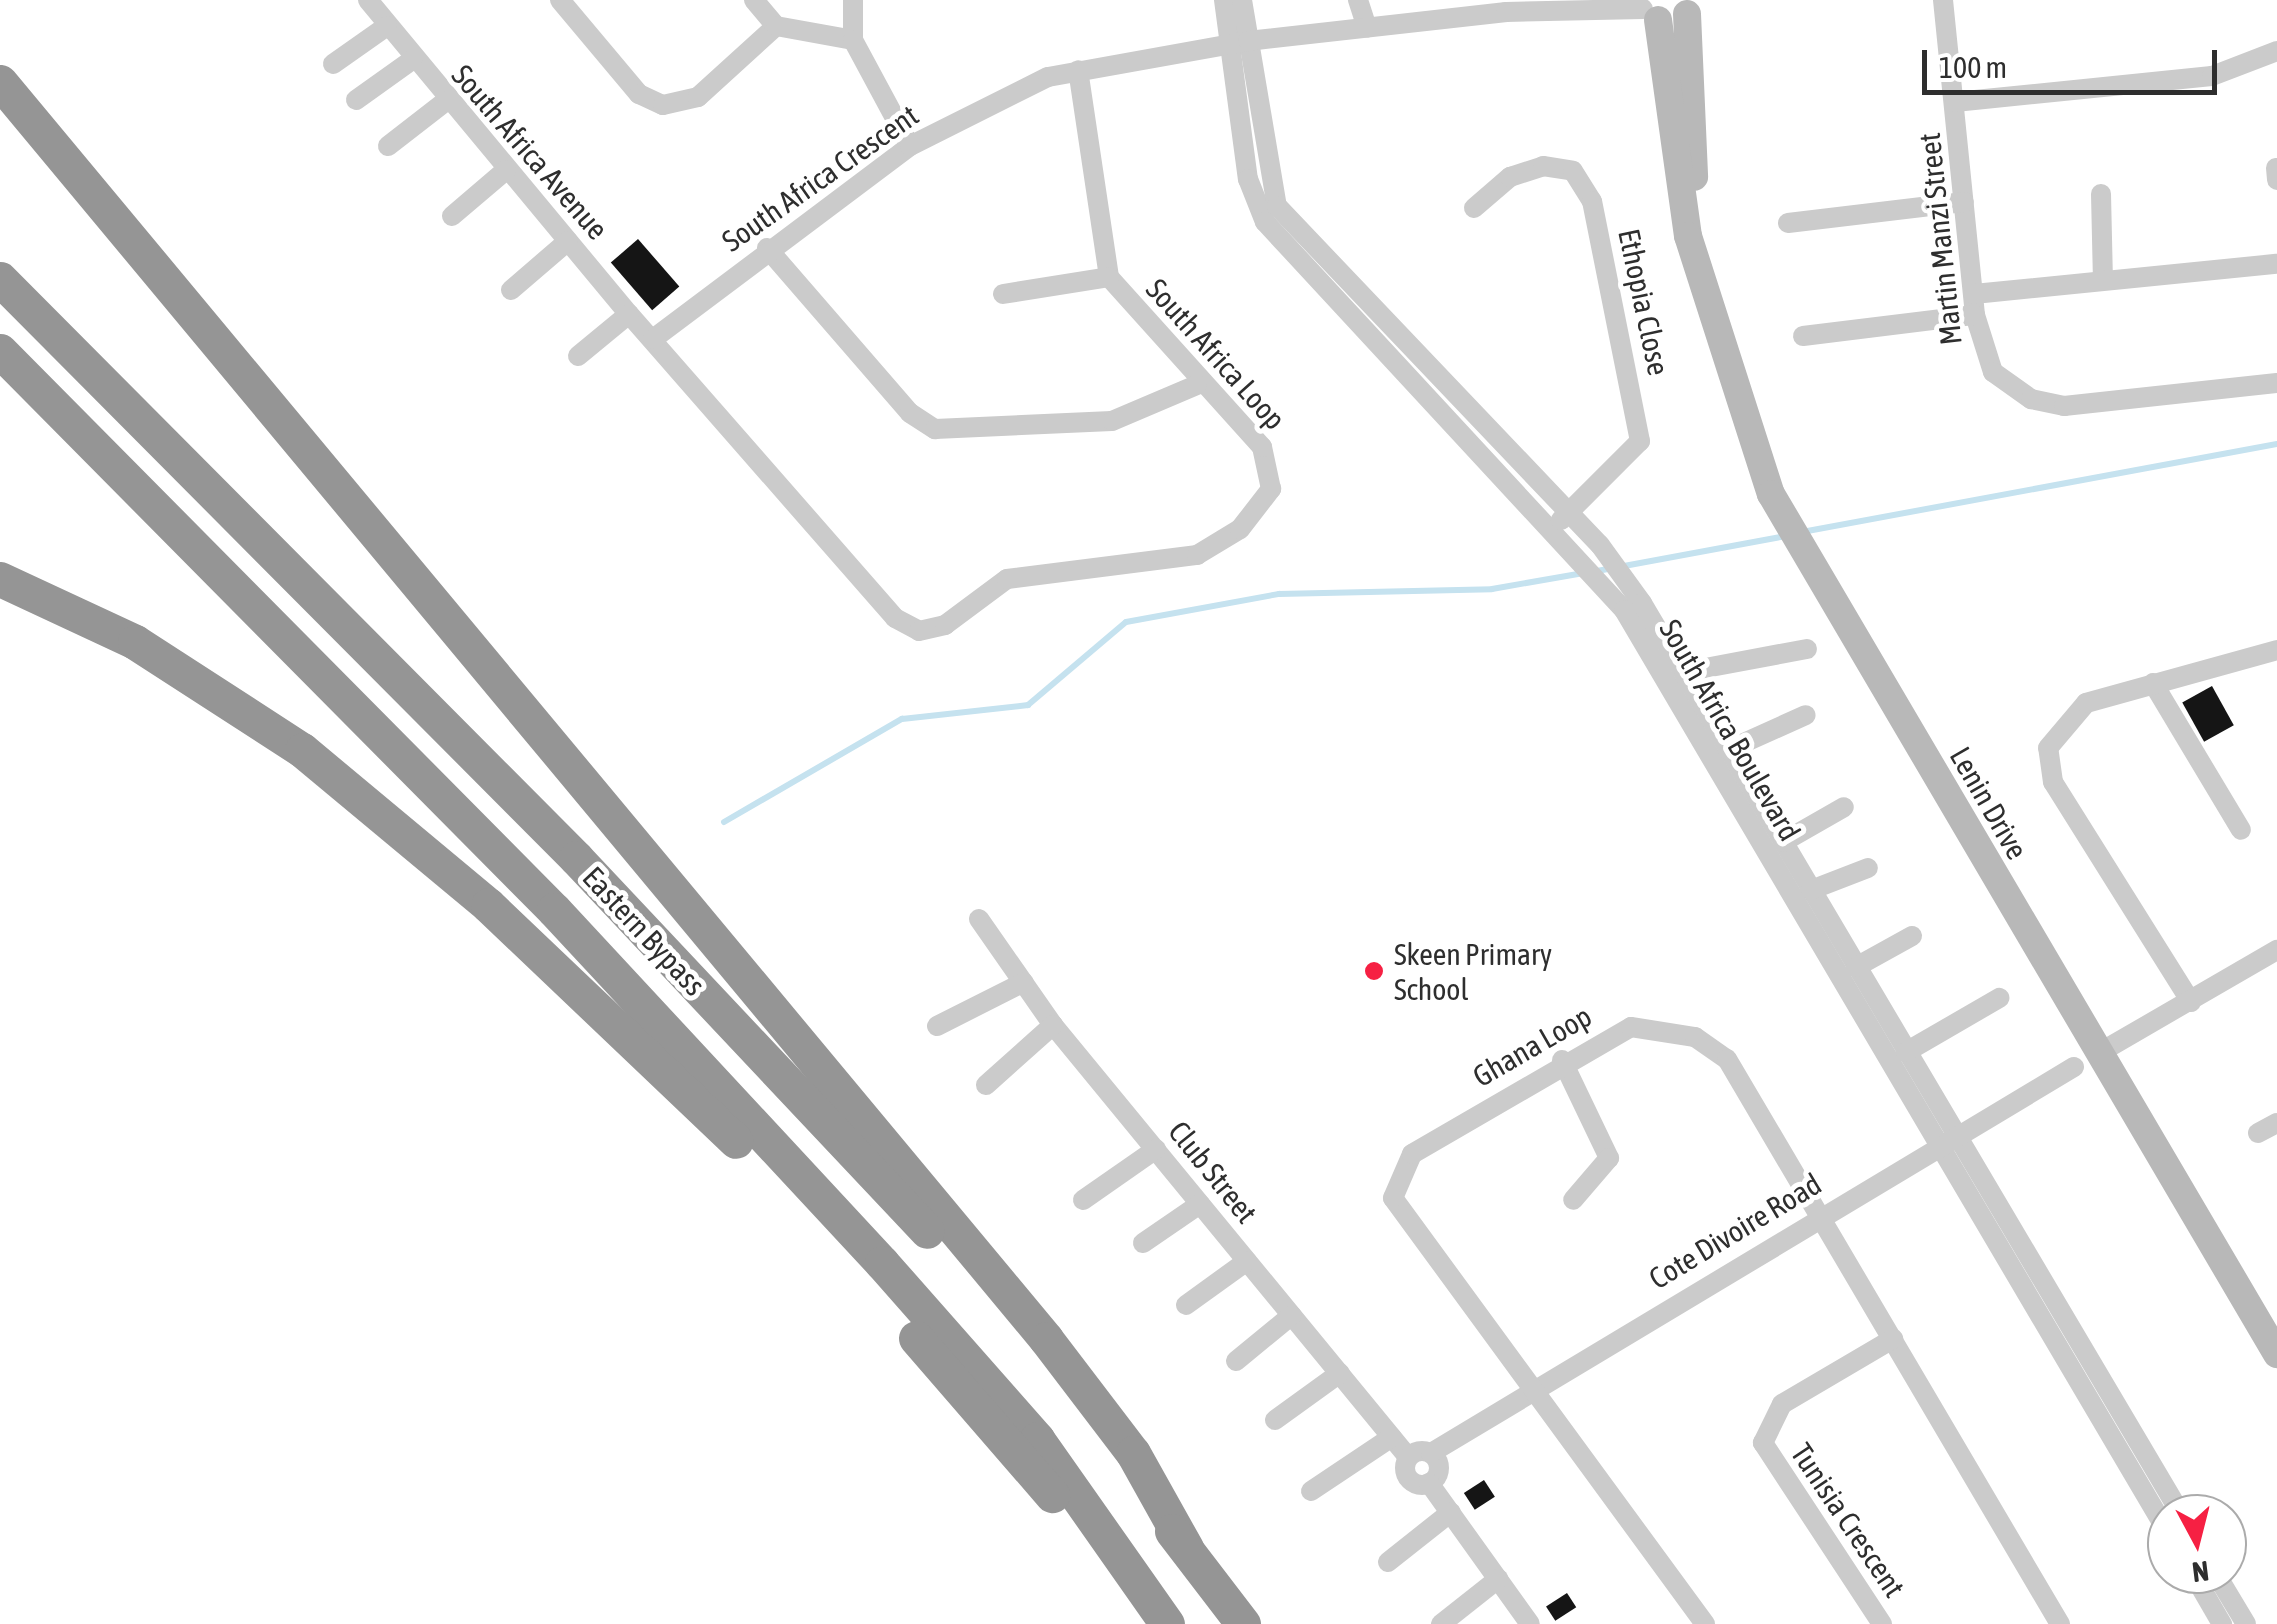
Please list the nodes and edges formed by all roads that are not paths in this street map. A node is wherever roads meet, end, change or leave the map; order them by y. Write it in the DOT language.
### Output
graph roads {
  1 [pos="368,0"];
  2 [pos="560,0"];
  3 [pos="754,0"];
  4 [pos="853,0"];
  5 [pos="1224,0"];
  6 [pos="1242,0"];
  7 [pos="1358,0"];
  8 [pos="1552,0"];
  9 [pos="1943,0"];
  10 [pos="1695,4"];
  11 [pos="1499,9"];
  12 [pos="1646,10"];
  13 [pos="387,26"];
  14 [pos="776,26"];
  15 [pos="1366,28"];
  16 [pos="853,40"];
  17 [pos="1248,41"];
  18 [pos="1226,44"];
  19 [pos="2277,51"];
  20 [pos="412,60"];
  21 [pos="333,64"];
  22 [pos="1078,70"];
  23 [pos="0,82"];
  24 [pos="356,100"];
  25 [pos="446,101"];
  26 [pos="1954,102"];
  27 [pos="388,146"];
  28 [pos="910,146"];
  29 [pos="506,170"];
  30 [pos="2102,194"];
  31 [pos="1964,202"];
  32 [pos="1474,208"];
  33 [pos="452,216"];
  34 [pos="1788,223"];
  35 [pos="568,242"];
  36 [pos="767,248"];
  37 [pos="1695,262"];
  38 [pos="2277,264"];
  39 [pos="1109,277"];
  40 [pos="0,279"];
  41 [pos="2103,279"];
  42 [pos="511,290"];
  43 [pos="1004,294"];
  44 [pos="1975,305"];
  45 [pos="630,314"];
  46 [pos="1804,336"];
  47 [pos="653,339"];
  48 [pos="0,351"];
  49 [pos="578,356"];
  50 [pos="2277,383"];
  51 [pos="1197,385"];
  52 [pos="1569,514"];
  53 [pos="1554,529"];
  54 [pos="0,579"];
  55 [pos="1807,650"];
  56 [pos="2277,650"];
  57 [pos="1684,672"];
  58 [pos="2153,683"];
  59 [pos="1806,716"];
  60 [pos="1728,750"];
  61 [pos="1844,807"];
  62 [pos="2241,830"];
  63 [pos="1783,842"];
  64 [pos="1868,868"];
  65 [pos="1812,890"];
  66 [pos="979,919"];
  67 [pos="1912,936"];
  68 [pos="2277,950"];
  69 [pos="1856,966"];
  70 [pos="1024,982"];
  71 [pos="1999,998"];
  72 [pos="2190,1002"];
  73 [pos="1053,1025"];
  74 [pos="937,1026"];
  75 [pos="1906,1052"];
  76 [pos="1562,1060"];
  77 [pos="2086,1060"];
  78 [pos="986,1084"];
  79 [pos="1958,1133"];
  80 [pos="1938,1145"];
  81 [pos="1156,1149"];
  82 [pos="1083,1200"];
  83 [pos="1574,1200"];
  84 [pos="1200,1204"];
  85 [pos="1820,1214"];
  86 [pos="1142,1243"];
  87 [pos="1247,1261"];
  88 [pos="1186,1305"];
  89 [pos="1292,1315"];
  90 [pos="1893,1339"];
  91 [pos="2277,1354"];
  92 [pos="1236,1360"];
  93 [pos="1340,1373"];
  94 [pos="1534,1387"];
  95 [pos="1275,1420"];
  96 [pos="1392,1437"];
  97 [pos="1432,1454"];
  98 [pos="1408,1457"];
  99 [pos="1429,1483"];
  100 [pos="1311,1492"];
  101 [pos="2169,1494"];
  102 [pos="2147,1497"];
  103 [pos="1450,1512"];
  104 [pos="1186,1548"];
  105 [pos="1388,1562"];
  106 [pos="1498,1579"];
  107 [pos="2204,1594"];
  108 [pos="2228,1594"];
  109 [pos="1166,1624"];
  110 [pos="1243,1624"];
  111 [pos="1442,1624"];
  112 [pos="1530,1624"];
  113 [pos="1705,1624"];
  114 [pos="1882,1624"];
  115 [pos="2060,1624"];
  116 [pos="2222,1624"];
  117 [pos="2246,1624"];
  1 -- 13 [label="street, South Africa Avenue"];
  2 -- 14 [label="street"];
  3 -- 14 [label="street"];
  4 -- 16 [label="street"];
  5 -- 18 [label="street, South Africa Boulevard"];
  6 -- 17 [label="street, South Africa Boulevard"];
  7 -- 15 [label="street"];
  8 -- 11 [label="street, South Africa Crescent"];
  9 -- 26 [label="street, Martin Manzi Street"];
  10 -- 12 [label="street"];
  10 -- 37 [label="street"];
  11 -- 12 [label="street, South Africa Crescent"];
  11 -- 15 [label="street, South Africa Crescent"];
  12 -- 37 [label="street"];
  13 -- 20 [label="street, South Africa Avenue"];
  13 -- 21 [label="street"];
  14 -- 16 [label="street"];
  15 -- 17 [label="street, South Africa Crescent"];
  16 -- 28 [label="street"];
  17 -- 18 [label="street, South Africa Crescent"];
  17 -- 52 [label="street, South Africa Boulevard"];
  18 -- 22 [label="street, South Africa Crescent"];
  18 -- 53 [label="street, South Africa Boulevard"];
  19 -- 26 [label="street, Martin Manzi Street"];
  20 -- 24 [label="street"];
  20 -- 25 [label="street, South Africa Avenue"];
  22 -- 28 [label="street, South Africa Crescent"];
  22 -- 39 [label="street, South Africa Loop"];
  23 -- 104 [label="highway"];
  25 -- 27 [label="street"];
  25 -- 29 [label="street, South Africa Avenue"];
  26 -- 31 [label="street, Martin Manzi Street"];
  28 -- 36 [label="street, South Africa Crescent"];
  29 -- 33 [label="street"];
  29 -- 35 [label="street, South Africa Avenue"];
  30 -- 41 [label="street"];
  31 -- 34 [label="street"];
  31 -- 44 [label="street, Martin Manzi Street"];
  32 -- 52 [label="street, Ethopia Close"];
  35 -- 42 [label="street"];
  35 -- 45 [label="street, South Africa Avenue"];
  36 -- 47 [label="street, South Africa Crescent"];
  36 -- 51 [label="street"];
  37 -- 77 [label="street, Lenin Drive"];
  38 -- 41 [label="street"];
  39 -- 43 [label="street"];
  39 -- 51 [label="street, South Africa Loop"];
  40 -- 104 [label="highway, Eastern Bypass"];
  41 -- 44 [label="street"];
  44 -- 46 [label="street"];
  44 -- 50 [label="street, Martin Manzi Street"];
  45 -- 47 [label="street, South Africa Avenue"];
  45 -- 49 [label="street"];
  47 -- 51 [label="street, South Africa Loop"];
  48 -- 109 [label="highway, Eastern Bypass"];
  52 -- 53 [label="street, Ethopia Close"];
  52 -- 57 [label="street, South Africa Boulevard"];
  53 -- 80 [label="street, South Africa Boulevard"];
  54 -- 109 [label="highway"];
  55 -- 57 [label="street"];
  56 -- 58 [label="street"];
  57 -- 60 [label="street, South Africa Boulevard"];
  58 -- 62 [label="street"];
  58 -- 72 [label="street"];
  59 -- 60 [label="street"];
  60 -- 63 [label="street, South Africa Boulevard"];
  61 -- 63 [label="street"];
  63 -- 65 [label="street, South Africa Boulevard"];
  64 -- 65 [label="street"];
  65 -- 69 [label="street, South Africa Boulevard"];
  66 -- 70 [label="street, Club Street"];
  67 -- 69 [label="street"];
  68 -- 72 [label="street, Cote Divoire Road"];
  69 -- 75 [label="street, South Africa Boulevard"];
  70 -- 73 [label="street, Club Street"];
  70 -- 74 [label="street"];
  71 -- 75 [label="street"];
  72 -- 77 [label="street, Cote Divoire Road"];
  73 -- 78 [label="street"];
  73 -- 81 [label="street, Club Street"];
  75 -- 79 [label="street, South Africa Boulevard"];
  76 -- 83 [label="street"];
  76 -- 85 [label="street, Ghana Loop"];
  76 -- 94 [label="street, Ghana Loop"];
  77 -- 79 [label="street, Cote Divoire Road"];
  77 -- 91 [label="street, Lenin Drive"];
  79 -- 80 [label="street, Cote Divoire Road"];
  79 -- 101 [label="street, South Africa Boulevard"];
  80 -- 85 [label="street, Cote Divoire Road"];
  80 -- 102 [label="street, South Africa Boulevard"];
  81 -- 82 [label="street"];
  81 -- 84 [label="street, Club Street"];
  84 -- 86 [label="street"];
  84 -- 87 [label="street, Club Street"];
  85 -- 90 [label="street, Ghana Loop"];
  85 -- 94 [label="street, Cote Divoire Road"];
  87 -- 88 [label="street"];
  87 -- 89 [label="street, Club Street"];
  89 -- 92 [label="street"];
  89 -- 93 [label="street, Club Street"];
  90 -- 114 [label="street, Tunisia Crescent"];
  90 -- 115 [label="street, Ghana Loop"];
  93 -- 95 [label="street"];
  93 -- 96 [label="street, Club Street"];
  94 -- 97 [label="street, Cote Divoire Road"];
  94 -- 113 [label="street, Ghana Loop"];
  96 -- 98 [label="street, Club Street"];
  96 -- 100 [label="street"];
  97 -- 98 [label="street"];
  97 -- 99 [label="street"];
  98 -- 99 [label="street, Club Street"];
  99 -- 103 [label="street"];
  103 -- 105 [label="street"];
  103 -- 106 [label="street"];
  104 -- 110 [label="highway, Eastern Bypass"];
  106 -- 111 [label="street"];
  106 -- 112 [label="street"];
  107 -- 116 [label="street"];
  108 -- 117 [label="street"];
}
